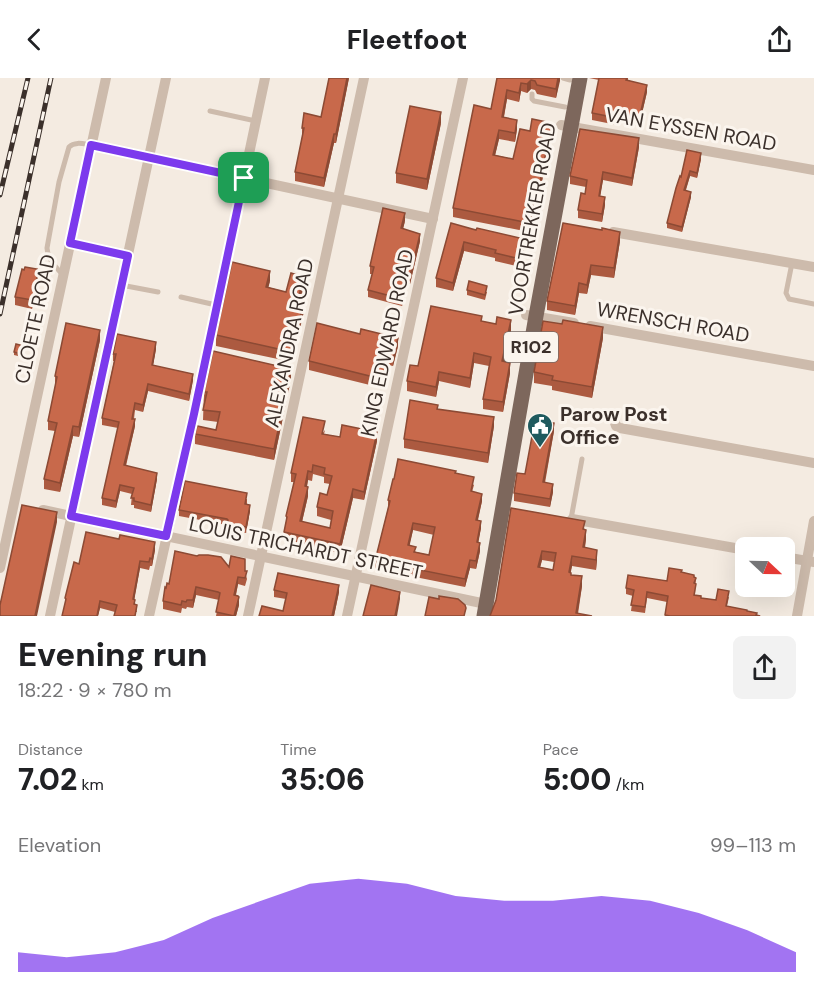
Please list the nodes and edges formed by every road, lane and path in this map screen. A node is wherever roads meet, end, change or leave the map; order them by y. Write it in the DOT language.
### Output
graph roads {
  1 [pos="106,78"];
  2 [pos="166,78"];
  3 [pos="265,78"];
  4 [pos="364,78"];
  5 [pos="463,78"];
  6 [pos="571,78"];
  7 [pos="532,97"];
  8 [pos="565,107"];
  9 [pos="210,111"];
  10 [pos="256,121"];
  11 [pos="566,126"];
  12 [pos="91,145"];
  13 [pos="149,157"];
  14 [pos="814,170"];
  15 [pos="244,178"];
  16 [pos="338,199"];
  17 [pos="433,219"];
  18 [pos="614,232"];
  19 [pos="70,243"];
  20 [pos="128,256"];
  21 [pos="792,263"];
  22 [pos="814,267"];
  23 [pos="63,274"];
  24 [pos="121,285"];
  25 [pos="158,292"];
  26 [pos="181,297"];
  27 [pos="216,304"];
  28 [pos="814,304"];
  29 [pos="531,316"];
  30 [pos="814,366"];
  31 [pos="614,420"];
  32 [pos="582,459"];
  33 [pos="814,464"];
  34 [pos="14,504"];
  35 [pos="71,516"];
  36 [pos="559,517"];
  37 [pos="571,519"];
  38 [pos="814,520"];
  39 [pos="166,536"];
  40 [pos="735,548"];
  41 [pos="261,556"];
  42 [pos="795,559"];
  43 [pos="811,561"];
  44 [pos="0,568"];
  45 [pos="355,576"];
  46 [pos="480,610"];
  47 [pos="50,616"];
  48 [pos="149,616"];
  49 [pos="248,616"];
  50 [pos="347,616"];
  51 [pos="797,616"];
  1 -- 12 [label="street, CLOETE ROAD"];
  2 -- 13 [label="street"];
  3 -- 10 [label="street"];
  4 -- 16 [label="street, ALEXANDRA ROAD"];
  5 -- 17 [label="street, KING EDWARD ROAD"];
  6 -- 8 [label="main road, VOORTREKKER ROAD / R102"];
  6 -- 11 [label="main road, VOORTREKKER ROAD / R102"];
  7 -- 8 [label="lane"];
  8 -- 11 [label="main road, VOORTREKKER ROAD / R102"];
  9 -- 10 [label="lane"];
  10 -- 15 [label="street"];
  11 -- 14 [label="street, VAN EYSSEN ROAD"];
  11 -- 29 [label="main road, VOORTREKKER ROAD / R102"];
  12 -- 13 [label="street"];
  12 -- 19 [label="street, CLOETE ROAD"];
  12 -- 23 [label="lane"];
  13 -- 15 [label="street"];
  13 -- 20 [label="street"];
  15 -- 16 [label="street"];
  15 -- 27 [label="street"];
  16 -- 17 [label="street"];
  16 -- 41 [label="street, ALEXANDRA ROAD"];
  17 -- 45 [label="street, KING EDWARD ROAD"];
  18 -- 21 [label="street"];
  19 -- 20 [label="lane"];
  19 -- 23 [label="street, CLOETE ROAD"];
  20 -- 24 [label="street"];
  21 -- 22 [label="street"];
  21 -- 28 [label="lane"];
  23 -- 34 [label="street, CLOETE ROAD"];
  24 -- 25 [label="lane"];
  24 -- 35 [label="street"];
  26 -- 27 [label="lane"];
  27 -- 39 [label="street"];
  29 -- 30 [label="street, WRENSCH ROAD"];
  29 -- 46 [label="main road, VOORTREKKER ROAD / R102"];
  31 -- 33 [label="street"];
  32 -- 37 [label="lane"];
  34 -- 35 [label="street, LOUIS TRICHARDT STREET"];
  34 -- 44 [label="street, CLOETE ROAD"];
  35 -- 39 [label="street, LOUIS TRICHARDT STREET"];
  35 -- 47 [label="street"];
  36 -- 37 [label="street"];
  37 -- 40 [label="street"];
  38 -- 43 [label="street"];
  39 -- 41 [label="street, LOUIS TRICHARDT STREET"];
  39 -- 48 [label="street"];
  41 -- 45 [label="street, LOUIS TRICHARDT STREET"];
  41 -- 49 [label="street, ALEXANDRA ROAD"];
  42 -- 43 [label="street"];
  43 -- 51 [label="street"];
  45 -- 46 [label="street, LOUIS TRICHARDT STREET"];
  45 -- 50 [label="street, KING EDWARD ROAD"];
}
